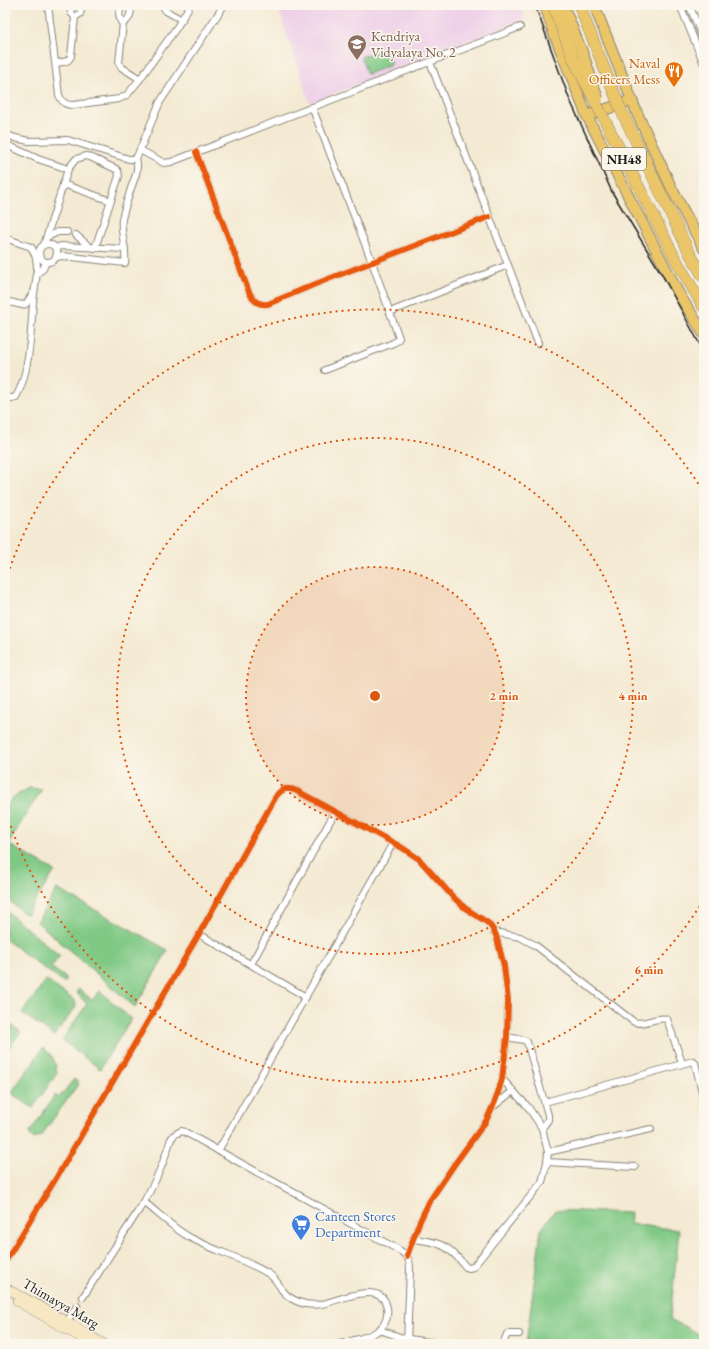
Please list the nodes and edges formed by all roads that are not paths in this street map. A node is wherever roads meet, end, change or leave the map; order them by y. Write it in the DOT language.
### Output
graph roads {
  1 [pos="48,5"];
  2 [pos="70,5"];
  3 [pos="82,5"];
  4 [pos="122,5"];
  5 [pos="130,5"];
  6 [pos="162,5"];
  7 [pos="190,5"];
  8 [pos="224,5"];
  9 [pos="545,5"];
  10 [pos="553,5"];
  11 [pos="563,5"];
  12 [pos="579,5"];
  13 [pos="594,5"];
  14 [pos="680,5"];
  15 [pos="689,5"];
  16 [pos="75,17"];
  17 [pos="182,20"];
  18 [pos="123,23"];
  19 [pos="698,25"];
  20 [pos="520,27"];
  21 [pos="691,30"];
  22 [pos="704,40"];
  23 [pos="430,62"];
  24 [pos="56,63"];
  25 [pos="704,64"];
  26 [pos="140,80"];
  27 [pos="632,100"];
  28 [pos="312,107"];
  29 [pos="587,116"];
  30 [pos="607,126"];
  31 [pos="5,134"];
  32 [pos="5,144"];
  33 [pos="140,150"];
  34 [pos="196,152"];
  35 [pos="136,159"];
  36 [pos="68,169"];
  37 [pos="63,184"];
  38 [pos="111,201"];
  39 [pos="489,217"];
  40 [pos="67,232"];
  41 [pos="76,235"];
  42 [pos="47,237"];
  43 [pos="5,238"];
  44 [pos="44,245"];
  45 [pos="55,248"];
  46 [pos="93,248"];
  47 [pos="125,249"];
  48 [pos="704,249"];
  49 [pos="36,250"];
  50 [pos="56,257"];
  51 [pos="41,260"];
  52 [pos="372,262"];
  53 [pos="508,265"];
  54 [pos="36,274"];
  55 [pos="704,278"];
  56 [pos="35,289"];
  57 [pos="5,300"];
  58 [pos="704,308"];
  59 [pos="390,312"];
  60 [pos="704,334"];
  61 [pos="538,343"];
  62 [pos="325,370"];
  63 [pos="5,398"];
  64 [pos="335,812"];
  65 [pos="393,843"];
  66 [pos="494,932"];
  67 [pos="199,934"];
  68 [pos="251,964"];
  69 [pos="306,997"];
  70 [pos="507,1037"];
  71 [pos="682,1064"];
  72 [pos="502,1079"];
  73 [pos="513,1091"];
  74 [pos="704,1100"];
  75 [pos="545,1102"];
  76 [pos="493,1108"];
  77 [pos="542,1128"];
  78 [pos="651,1129"];
  79 [pos="218,1151"];
  80 [pos="548,1152"];
  81 [pos="547,1162"];
  82 [pos="635,1168"];
  83 [pos="144,1202"];
  84 [pos="413,1239"];
  85 [pos="407,1256"];
  86 [pos="5,1262"];
  87 [pos="5,1288"];
  88 [pos="5,1294"];
  89 [pos="83,1297"];
  90 [pos="77,1306"];
  91 [pos="67,1322"];
  92 [pos="380,1330"];
  93 [pos="519,1334"];
  94 [pos="408,1342"];
  95 [pos="92,1344"];
  96 [pos="104,1344"];
  97 [pos="340,1344"];
  98 [pos="441,1344"];
  99 [pos="503,1344"];
  1 -- 24 [label="street"];
  2 -- 16 [label="street"];
  3 -- 16 [label="street"];
  4 -- 18 [label="street"];
  5 -- 18 [label="street"];
  6 -- 17 [label="street"];
  7 -- 17 [label="street"];
  8 -- 33 [label="street"];
  9 -- 29 [label="main road"];
  10 -- 30 [label="highway, NH48, bridge"];
  11 -- 30 [label="main road, bridge"];
  12 -- 55 [label="highway, NH48, bridge"];
  13 -- 27 [label="main road"];
  14 -- 21 [label="street"];
  15 -- 19 [label="street"];
  16 -- 24 [label="street"];
  17 -- 26 [label="street"];
  18 -- 26 [label="street"];
  19 -- 21 [label="street"];
  19 -- 22 [label="street"];
  20 -- 23 [label="street"];
  21 -- 25 [label="street"];
  23 -- 28 [label="street"];
  23 -- 39 [label="street"];
  24 -- 26 [label="street"];
  27 -- 29 [label="main road"];
  27 -- 48 [label="main road"];
  28 -- 34 [label="street"];
  28 -- 52 [label="street"];
  29 -- 60 [label="main road"];
  30 -- 58 [label="highway, NH48, bridge"];
  31 -- 35 [label="street"];
  32 -- 36 [label="street"];
  33 -- 34 [label="street"];
  33 -- 35 [label="street"];
  34 -- 52 [label="street"];
  35 -- 47 [label="street"];
  36 -- 37 [label="street"];
  36 -- 38 [label="street"];
  37 -- 38 [label="street"];
  37 -- 42 [label="street"];
  38 -- 46 [label="street"];
  39 -- 52 [label="street"];
  39 -- 53 [label="street"];
  40 -- 42 [label="street"];
  41 -- 46 [label="street"];
  42 -- 44 [label="street"];
  43 -- 49 [label="street"];
  44 -- 45 [label="street"];
  44 -- 49 [label="street"];
  45 -- 46 [label="street"];
  45 -- 50 [label="street"];
  46 -- 47 [label="street"];
  47 -- 50 [label="street"];
  49 -- 51 [label="street"];
  50 -- 51 [label="street"];
  51 -- 54 [label="street"];
  51 -- 54 [label="street"];
  52 -- 59 [label="street"];
  53 -- 59 [label="street"];
  53 -- 61 [label="street"];
  54 -- 56 [label="street"];
  56 -- 57 [label="street"];
  56 -- 63 [label="street"];
  59 -- 62 [label="street"];
  64 -- 65 [label="street"];
  64 -- 67 [label="street"];
  64 -- 68 [label="street"];
  65 -- 66 [label="street"];
  65 -- 69 [label="street"];
  66 -- 70 [label="street"];
  66 -- 71 [label="street"];
  67 -- 68 [label="street"];
  67 -- 86 [label="street"];
  68 -- 69 [label="street"];
  69 -- 79 [label="street"];
  70 -- 72 [label="street"];
  70 -- 75 [label="street"];
  71 -- 74 [label="street"];
  71 -- 75 [label="street"];
  72 -- 73 [label="street"];
  72 -- 76 [label="street"];
  73 -- 76 [label="street"];
  73 -- 77 [label="street"];
  75 -- 77 [label="street"];
  76 -- 84 [label="street"];
  77 -- 80 [label="street"];
  78 -- 80 [label="street"];
  79 -- 83 [label="street"];
  79 -- 85 [label="street"];
  80 -- 81 [label="street"];
  81 -- 82 [label="street"];
  81 -- 84 [label="street"];
  83 -- 89 [label="street"];
  83 -- 92 [label="street"];
  84 -- 85 [label="street"];
  85 -- 94 [label="street"];
  87 -- 91 [label="street, Thimayya Marg"];
  88 -- 95 [label="street, Thimayya Marg"];
  90 -- 91 [label="street"];
  91 -- 96 [label="street, Thimayya Marg"];
  92 -- 94 [label="street"];
  92 -- 97 [label="street"];
  93 -- 99 [label="street"];
  94 -- 98 [label="street"];
}
